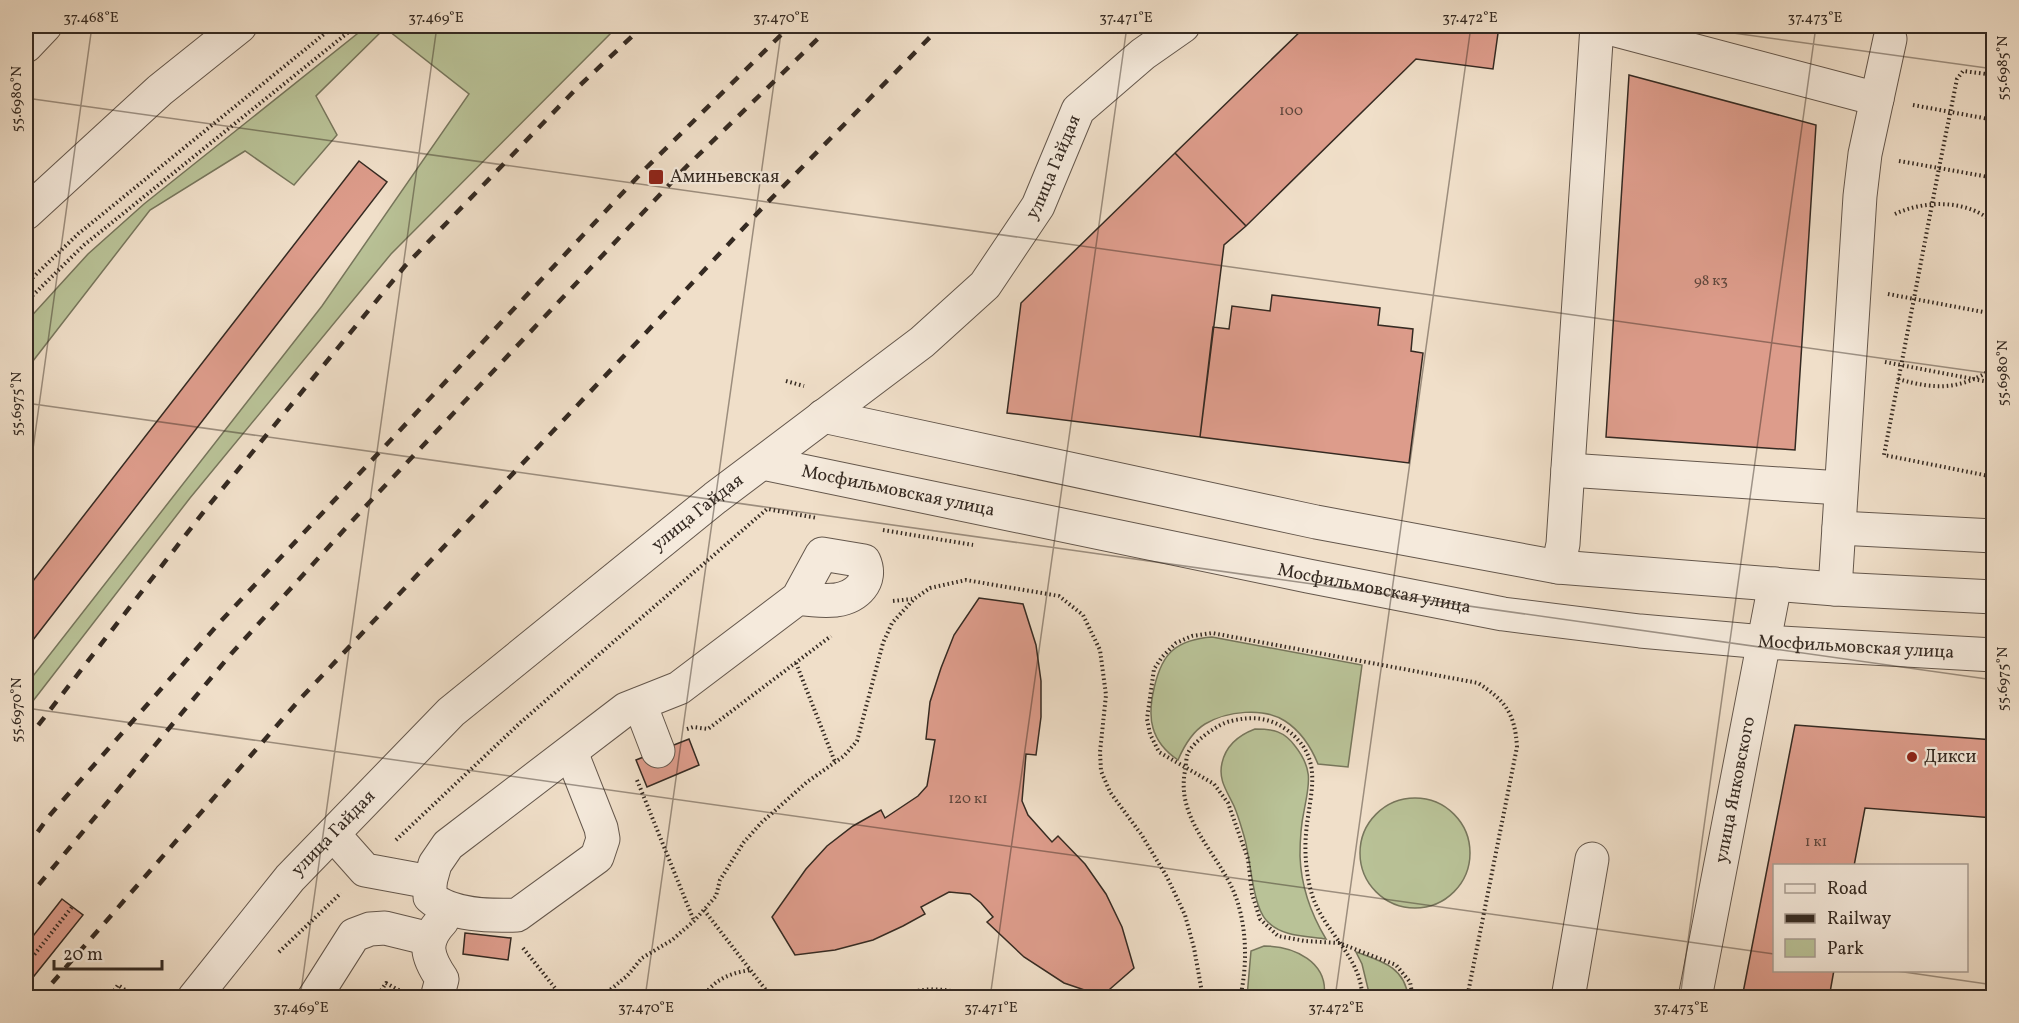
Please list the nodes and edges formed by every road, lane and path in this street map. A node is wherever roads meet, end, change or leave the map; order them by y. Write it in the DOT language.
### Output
graph roads {
  1 [pos="45,26"];
  2 [pos="240,26"];
  3 [pos="334,26"];
  4 [pos="356,26"];
  5 [pos="1183,26"];
  6 [pos="1599,26"];
  7 [pos="1890,39"];
  8 [pos="26,46"];
  9 [pos="1994,75"];
  10 [pos="1877,99"];
  11 [pos="1909,105"];
  12 [pos="1950,111"];
  13 [pos="1994,120"];
  14 [pos="1892,159"];
  15 [pos="1939,168"];
  16 [pos="1994,178"];
  17 [pos="1932,203"];
  18 [pos="26,213"];
  19 [pos="1994,223"];
  20 [pos="1856,251"];
  21 [pos="26,284"];
  22 [pos="1854,287"];
  23 [pos="1914,298"];
  24 [pos="26,302"];
  25 [pos="1994,314"];
  26 [pos="1850,356"];
  27 [pos="1901,365"];
  28 [pos="1994,368"];
  29 [pos="1898,379"];
  30 [pos="1976,380"];
  31 [pos="1994,383"];
  32 [pos="823,416"];
  33 [pos="763,463"];
  34 [pos="1568,470"];
  35 [pos="1994,477"];
  36 [pos="1841,488"];
  37 [pos="826,519"];
  38 [pos="873,528"];
  39 [pos="1839,528"];
  40 [pos="1994,536"];
  41 [pos="978,546"];
  42 [pos="1558,567"];
  43 [pos="1775,584"];
  44 [pos="1835,589"];
  45 [pos="1994,597"];
  46 [pos="798,598"];
  47 [pos="914,599"];
  48 [pos="886,601"];
  49 [pos="832,636"];
  50 [pos="1764,642"];
  51 [pos="1994,655"];
  52 [pos="796,663"];
  53 [pos="640,704"];
  54 [pos="657,746"];
  55 [pos="571,752"];
  56 [pos="835,762"];
  57 [pos="1185,767"];
  58 [pos="634,774"];
  59 [pos="333,834"];
  60 [pos="1592,859"];
  61 [pos="365,870"];
  62 [pos="430,882"];
  63 [pos="72,907"];
  64 [pos="704,910"];
  65 [pos="459,911"];
  66 [pos="496,915"];
  67 [pos="694,921"];
  68 [pos="430,939"];
  69 [pos="1339,943"];
  70 [pos="271,960"];
  71 [pos="26,965"];
  72 [pos="751,970"];
  73 [pos="1202,995"];
  74 [pos="109,998"];
  75 [pos="137,998"];
  76 [pos="194,998"];
  77 [pos="314,998"];
  78 [pos="376,998"];
  79 [pos="410,998"];
  80 [pos="437,998"];
  81 [pos="563,998"];
  82 [pos="600,998"];
  83 [pos="704,998"];
  84 [pos="772,998"];
  85 [pos="892,998"];
  86 [pos="974,998"];
  87 [pos="1196,998"];
  88 [pos="1240,998"];
  89 [pos="1362,998"];
  90 [pos="1413,998"];
  91 [pos="1467,998"];
  92 [pos="1568,998"];
  93 [pos="1695,998"];
  1 -- 8 [label="street"];
  2 -- 18 [label="street"];
  3 -- 21 [label="path"];
  4 -- 24 [label="path"];
  5 -- 32 [label="street, улица Гайдая"];
  6 -- 10 [label="street"];
  6 -- 34 [label="street"];
  7 -- 10 [label="street"];
  9 -- 12 [label="path"];
  10 -- 20 [label="street"];
  11 -- 12 [label="path"];
  12 -- 13 [label="path"];
  12 -- 15 [label="path"];
  14 -- 15 [label="path"];
  15 -- 16 [label="path"];
  15 -- 17 [label="path"];
  17 -- 19 [label="path"];
  17 -- 20 [label="path"];
  17 -- 23 [label="path"];
  20 -- 22 [label="street"];
  22 -- 23 [label="path"];
  22 -- 26 [label="street"];
  23 -- 25 [label="path"];
  23 -- 27 [label="path"];
  26 -- 27 [label="path"];
  26 -- 36 [label="street"];
  27 -- 29 [label="path"];
  27 -- 30 [label="path"];
  28 -- 30 [label="path"];
  29 -- 30 [label="path"];
  29 -- 35 [label="path"];
  30 -- 31 [label="path"];
  32 -- 33 [label="street, улица Гайдая"];
  32 -- 42 [label="street"];
  33 -- 50 [label="street, Мосфильмовская улица"];
  33 -- 59 [label="street, улица Гайдая"];
  34 -- 36 [label="street"];
  34 -- 42 [label="street"];
  36 -- 39 [label="street"];
  37 -- 61 [label="path"];
  38 -- 41 [label="path"];
  39 -- 40 [label="street"];
  39 -- 44 [label="street"];
  42 -- 43 [label="street"];
  43 -- 44 [label="street"];
  43 -- 50 [label="street, улица Янковского"];
  44 -- 45 [label="street"];
  46 -- 53 [label="street"];
  47 -- 48 [label="path"];
  47 -- 56 [label="path"];
  47 -- 73 [label="path"];
  49 -- 52 [label="path"];
  50 -- 51 [label="street, Мосфильмовская улица"];
  50 -- 93 [label="street, улица Янковского"];
  52 -- 54 [label="path"];
  52 -- 56 [label="path"];
  53 -- 54 [label="street"];
  53 -- 55 [label="street"];
  55 -- 62 [label="street"];
  55 -- 66 [label="street"];
  56 -- 64 [label="path"];
  57 -- 69 [label="path"];
  57 -- 69 [label="path"];
  57 -- 88 [label="path"];
  57 -- 91 [label="path"];
  58 -- 67 [label="path"];
  59 -- 61 [label="street"];
  59 -- 76 [label="street, улица Гайдая"];
  60 -- 92 [label="street"];
  61 -- 62 [label="street"];
  61 -- 70 [label="path"];
  62 -- 65 [label="street"];
  63 -- 71 [label="path"];
  64 -- 67 [label="path"];
  64 -- 72 [label="path"];
  65 -- 66 [label="street"];
  65 -- 68 [label="street"];
  66 -- 81 [label="path"];
  67 -- 82 [label="path"];
  68 -- 77 [label="street"];
  68 -- 80 [label="street"];
  69 -- 89 [label="path"];
  69 -- 90 [label="path"];
  72 -- 83 [label="path"];
  72 -- 84 [label="path"];
  73 -- 87 [label="path"];
  74 -- 75 [label="path"];
  78 -- 79 [label="path"];
  85 -- 86 [label="path"];
}
